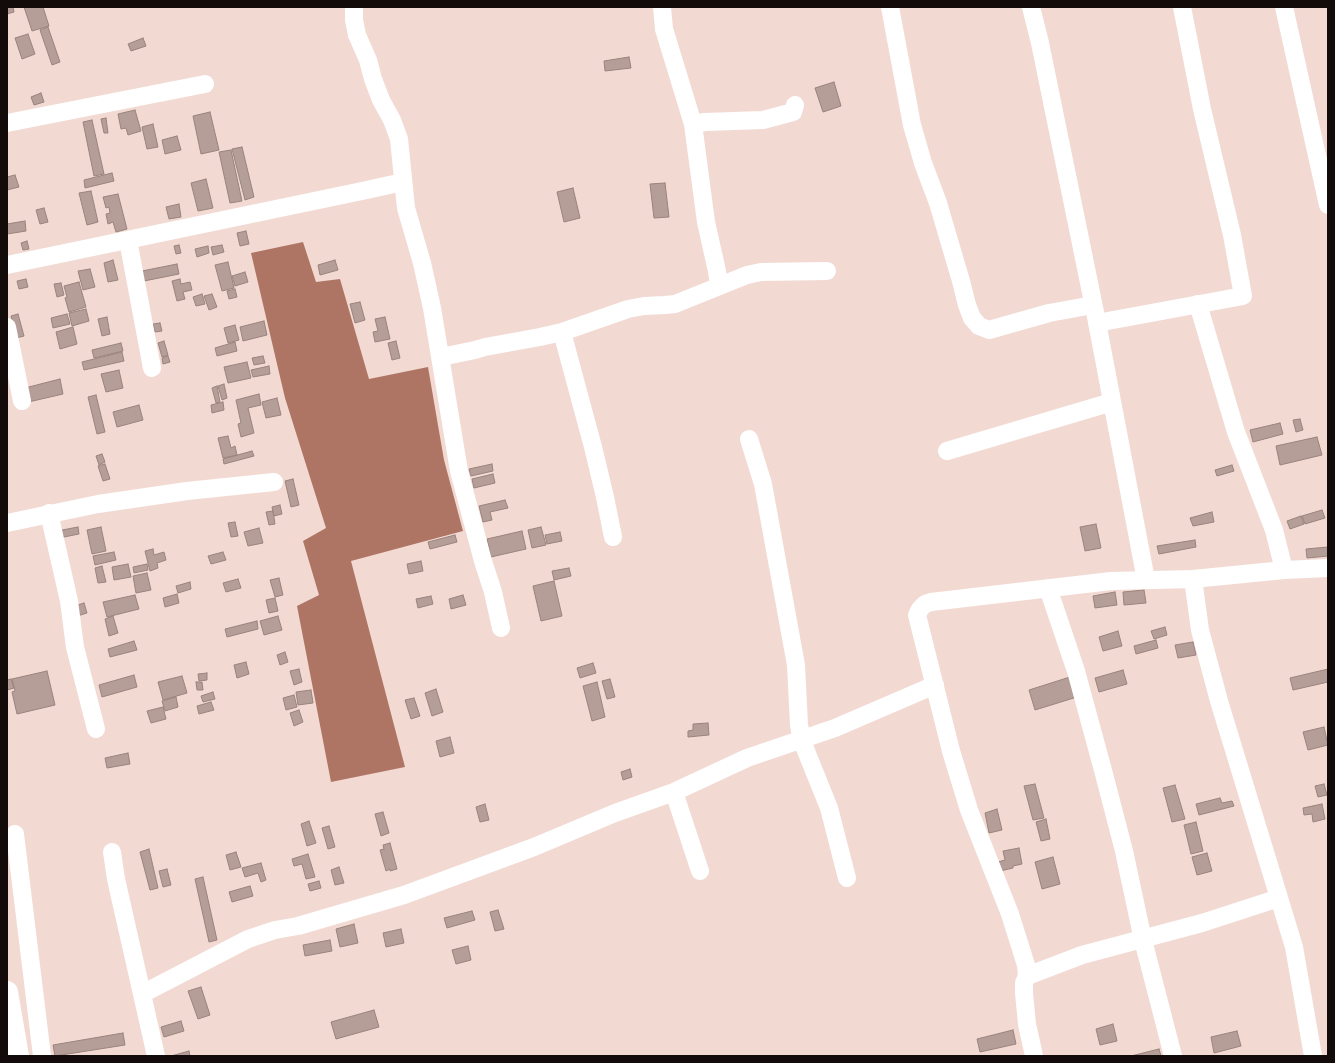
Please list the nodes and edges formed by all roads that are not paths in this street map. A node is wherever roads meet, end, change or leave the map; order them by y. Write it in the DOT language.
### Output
graph roads {
  1 [pos="354,7"];
  2 [pos="662,7"];
  3 [pos="890,7"];
  4 [pos="1031,7"];
  5 [pos="1182,7"];
  6 [pos="1284,7"];
  7 [pos="205,84"];
  8 [pos="796,105"];
  9 [pos="7,123"];
  10 [pos="693,124"];
  11 [pos="403,182"];
  12 [pos="1328,205"];
  13 [pos="128,240"];
  14 [pos="7,265"];
  15 [pos="827,271"];
  16 [pos="720,285"];
  17 [pos="1198,304"];
  18 [pos="1093,306"];
  19 [pos="1097,323"];
  20 [pos="7,327"];
  21 [pos="562,332"];
  22 [pos="441,357"];
  23 [pos="152,368"];
  24 [pos="22,401"];
  25 [pos="1112,402"];
  26 [pos="750,439"];
  27 [pos="947,451"];
  28 [pos="274,482"];
  29 [pos="49,514"];
  30 [pos="7,523"];
  31 [pos="613,537"];
  32 [pos="1328,568"];
  33 [pos="1284,570"];
  34 [pos="1193,579"];
  35 [pos="1146,580"];
  36 [pos="1048,588"];
  37 [pos="501,628"];
  38 [pos="935,685"];
  39 [pos="96,729"];
  40 [pos="802,741"];
  41 [pos="674,792"];
  42 [pos="15,834"];
  43 [pos="112,852"];
  44 [pos="700,871"];
  45 [pos="847,878"];
  46 [pos="1279,898"];
  47 [pos="1142,940"];
  48 [pos="1027,976"];
  49 [pos="7,992"];
  50 [pos="142,994"];
  51 [pos="18,1056"];
  52 [pos="42,1056"];
  53 [pos="156,1056"];
  54 [pos="1034,1056"];
  55 [pos="1173,1056"];
  56 [pos="1313,1056"];
  1 -- 11 [label="street"];
  2 -- 10 [label="street"];
  3 -- 18 [label="street"];
  4 -- 18 [label="street"];
  5 -- 17 [label="street"];
  6 -- 12 [label="street"];
  7 -- 9 [label="street"];
  8 -- 10 [label="street"];
  10 -- 16 [label="street"];
  11 -- 13 [label="street"];
  11 -- 22 [label="street"];
  13 -- 14 [label="street"];
  13 -- 23 [label="street"];
  15 -- 16 [label="street"];
  16 -- 21 [label="street"];
  17 -- 19 [label="street"];
  17 -- 33 [label="street"];
  18 -- 19 [label="street"];
  19 -- 25 [label="street"];
  20 -- 24 [label="street"];
  21 -- 22 [label="street"];
  21 -- 31 [label="street"];
  22 -- 37 [label="street"];
  25 -- 27 [label="street"];
  25 -- 35 [label="street"];
  26 -- 40 [label="street"];
  28 -- 29 [label="street"];
  29 -- 30 [label="street"];
  29 -- 39 [label="street"];
  32 -- 33 [label="street"];
  33 -- 34 [label="street"];
  34 -- 35 [label="street"];
  34 -- 46 [label="street"];
  35 -- 36 [label="street"];
  36 -- 38 [label="street"];
  36 -- 47 [label="street"];
  38 -- 40 [label="street"];
  38 -- 48 [label="street"];
  40 -- 41 [label="street"];
  40 -- 45 [label="street"];
  41 -- 44 [label="street"];
  41 -- 50 [label="street"];
  42 -- 52 [label="street"];
  43 -- 50 [label="street"];
  46 -- 47 [label="street"];
  46 -- 56 [label="street"];
  47 -- 48 [label="street"];
  47 -- 55 [label="street"];
  48 -- 54 [label="street"];
  49 -- 51 [label="main road"];
  50 -- 53 [label="street"];
}
